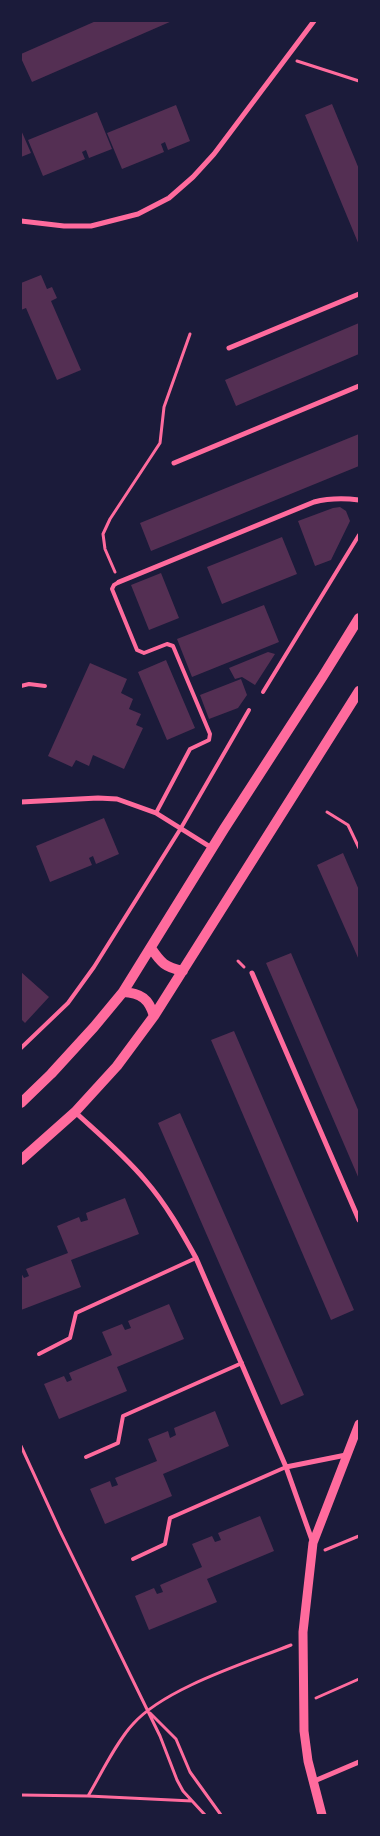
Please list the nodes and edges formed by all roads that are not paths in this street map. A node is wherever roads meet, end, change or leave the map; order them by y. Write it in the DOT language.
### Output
graph roads {
  1 [pos="314,21"];
  2 [pos="21,221"];
  3 [pos="359,294"];
  4 [pos="229,348"];
  5 [pos="359,386"];
  6 [pos="174,463"];
  7 [pos="359,500"];
  8 [pos="359,535"];
  9 [pos="119,582"];
  10 [pos="359,618"];
  11 [pos="21,686"];
  12 [pos="45,686"];
  13 [pos="359,691"];
  14 [pos="263,692"];
  15 [pos="249,710"];
  16 [pos="21,802"];
  17 [pos="156,813"];
  18 [pos="181,828"];
  19 [pos="212,848"];
  20 [pos="151,948"];
  21 [pos="183,971"];
  22 [pos="252,973"];
  23 [pos="123,992"];
  24 [pos="154,1016"];
  25 [pos="21,1048"];
  26 [pos="23,1098"];
  27 [pos="75,1112"];
  28 [pos="21,1160"];
  29 [pos="359,1220"];
  30 [pos="196,1258"];
  31 [pos="39,1354"];
  32 [pos="242,1363"];
  33 [pos="359,1424"];
  34 [pos="346,1455"];
  35 [pos="86,1457"];
  36 [pos="286,1467"];
  37 [pos="313,1543"];
  38 [pos="133,1560"];
  39 [pos="359,1762"];
  40 [pos="312,1782"];
  41 [pos="322,1815"];
  1 -- 2 [label="street"];
  3 -- 4 [label="street"];
  5 -- 6 [label="street"];
  7 -- 9 [label="street"];
  8 -- 14 [label="lane"];
  9 -- 17 [label="lane"];
  10 -- 19 [label="main road"];
  11 -- 12 [label="lane"];
  13 -- 21 [label="main road"];
  15 -- 18 [label="lane"];
  16 -- 17 [label="street"];
  17 -- 18 [label="street"];
  18 -- 19 [label="street"];
  18 -- 25 [label="lane"];
  19 -- 20 [label="main road"];
  20 -- 21 [label="main road"];
  20 -- 23 [label="main road"];
  21 -- 24 [label="main road"];
  22 -- 29 [label="street"];
  23 -- 24 [label="main road"];
  23 -- 26 [label="main road"];
  24 -- 27 [label="main road"];
  27 -- 28 [label="main road"];
  27 -- 30 [label="street"];
  30 -- 31 [label="lane"];
  30 -- 32 [label="street"];
  32 -- 35 [label="lane"];
  32 -- 36 [label="street"];
  33 -- 34 [label="street"];
  34 -- 36 [label="street"];
  34 -- 37 [label="street"];
  36 -- 37 [label="street"];
  36 -- 38 [label="lane"];
  37 -- 40 [label="street"];
  39 -- 40 [label="street"];
  40 -- 41 [label="street"];
}
